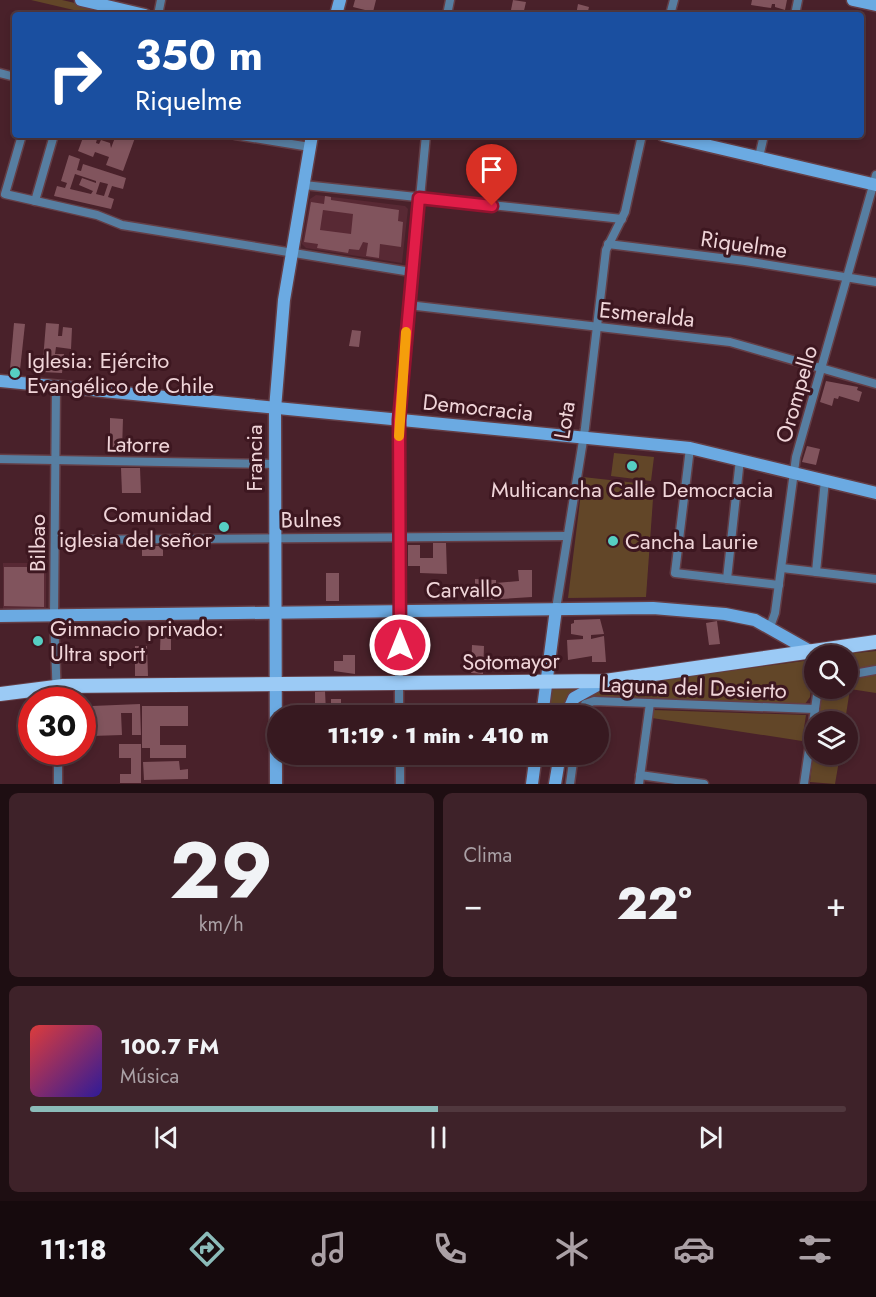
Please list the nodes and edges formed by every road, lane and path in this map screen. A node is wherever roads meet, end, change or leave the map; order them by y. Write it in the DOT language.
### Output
graph roads {
  1 [pos="81,0"];
  2 [pos="853,0"];
  3 [pos="876,5"];
  4 [pos="132,12"];
  5 [pos="21,138"];
  6 [pos="53,138"];
  7 [pos="273,138"];
  8 [pos="426,138"];
  9 [pos="641,138"];
  10 [pos="676,138"];
  11 [pos="763,138"];
  12 [pos="311,141"];
  13 [pos="759,157"];
  14 [pos="875,181"];
  15 [pos="304,185"];
  16 [pos="419,198"];
  17 [pos="35,201"];
  18 [pos="622,219"];
  19 [pos="608,244"];
  20 [pos="291,253"];
  21 [pos="411,272"];
  22 [pos="849,278"];
  23 [pos="876,282"];
  24 [pos="408,305"];
  25 [pos="597,326"];
  26 [pos="822,368"];
  27 [pos="0,381"];
  28 [pos="876,384"];
  29 [pos="56,387"];
  30 [pos="274,409"];
  31 [pos="399,420"];
  32 [pos="583,439"];
  33 [pos="690,448"];
  34 [pos="0,459"];
  35 [pos="740,459"];
  36 [pos="55,460"];
  37 [pos="275,464"];
  38 [pos="793,472"];
  39 [pos="825,480"];
  40 [pos="876,493"];
  41 [pos="400,536"];
  42 [pos="567,536"];
  43 [pos="275,538"];
  44 [pos="55,540"];
  45 [pos="782,568"];
  46 [pos="816,572"];
  47 [pos="727,579"];
  48 [pos="876,579"];
  49 [pos="779,585"];
  50 [pos="556,609"];
  51 [pos="400,611"];
  52 [pos="275,612"];
  53 [pos="0,616"];
  54 [pos="54,616"];
  55 [pos="770,627"];
  56 [pos="876,642"];
  57 [pos="805,645"];
  58 [pos="858,645"];
  59 [pos="804,654"];
  60 [pos="876,670"];
  61 [pos="858,673"];
  62 [pos="605,681"];
  63 [pos="546,682"];
  64 [pos="275,683"];
  65 [pos="399,683"];
  66 [pos="57,687"];
  67 [pos="96,691"];
  68 [pos="0,694"];
  69 [pos="18,694"];
  70 [pos="816,699"];
  71 [pos="650,703"];
  72 [pos="275,705"];
  73 [pos="399,705"];
  74 [pos="543,705"];
  75 [pos="571,705"];
  76 [pos="585,705"];
  77 [pos="815,709"];
  78 [pos="58,765"];
  79 [pos="276,765"];
  80 [pos="399,765"];
  81 [pos="535,765"];
  82 [pos="558,765"];
  83 [pos="573,765"];
  84 [pos="640,780"];
  85 [pos="58,784"];
  86 [pos="276,784"];
  87 [pos="400,784"];
  88 [pos="532,784"];
  89 [pos="555,784"];
  90 [pos="570,784"];
  91 [pos="704,784"];
  92 [pos="804,784"];
  1 -- 4 [label="street"];
  2 -- 3 [label="street"];
  5 -- 17 [label="street"];
  6 -- 17 [label="street"];
  7 -- 12 [label="street"];
  8 -- 16 [label="street"];
  9 -- 18 [label="street, Lota"];
  10 -- 13 [label="street"];
  11 -- 13 [label="street"];
  12 -- 15 [label="street, Francia"];
  13 -- 14 [label="street"];
  14 -- 22 [label="street, Orompello"];
  15 -- 16 [label="street"];
  15 -- 20 [label="street, Francia"];
  16 -- 18 [label="street"];
  16 -- 21 [label="street"];
  17 -- 20 [label="street"];
  18 -- 19 [label="street, Lota"];
  19 -- 22 [label="street, Riquelme"];
  19 -- 25 [label="street, Lota"];
  20 -- 21 [label="street"];
  20 -- 30 [label="street, Francia"];
  21 -- 24 [label="street"];
  22 -- 23 [label="street, Riquelme"];
  22 -- 26 [label="street, Orompello"];
  24 -- 25 [label="street, Esmeralda"];
  24 -- 31 [label="street"];
  25 -- 26 [label="street, Esmeralda"];
  25 -- 32 [label="street, Lota"];
  26 -- 28 [label="street, Esmeralda"];
  26 -- 38 [label="street, Orompello"];
  27 -- 29 [label="street, Democracia"];
  29 -- 30 [label="street, Democracia"];
  29 -- 36 [label="street, Bilbao"];
  30 -- 31 [label="street, Democracia"];
  30 -- 37 [label="street, Francia"];
  31 -- 32 [label="street, Democracia"];
  31 -- 41 [label="street"];
  32 -- 33 [label="street, Democracia"];
  32 -- 42 [label="street, Lota"];
  33 -- 35 [label="street, Democracia"];
  33 -- 47 [label="street"];
  34 -- 36 [label="street, Latorre"];
  35 -- 38 [label="street, Democracia"];
  35 -- 47 [label="street"];
  36 -- 37 [label="street, Latorre"];
  36 -- 44 [label="street, Bilbao"];
  37 -- 43 [label="street, Francia"];
  38 -- 39 [label="street, Democracia"];
  38 -- 45 [label="street, Orompello"];
  39 -- 40 [label="street, Democracia"];
  39 -- 46 [label="street"];
  41 -- 42 [label="street, Bulnes"];
  41 -- 43 [label="street, Bulnes"];
  41 -- 51 [label="street"];
  42 -- 50 [label="street, Lota"];
  43 -- 44 [label="street, Bulnes"];
  43 -- 52 [label="street, Francia"];
  44 -- 54 [label="street, Bilbao"];
  45 -- 46 [label="street"];
  45 -- 49 [label="street, Orompello"];
  46 -- 48 [label="street"];
  47 -- 49 [label="street"];
  49 -- 55 [label="street, Orompello"];
  50 -- 51 [label="street, Carvallo"];
  50 -- 55 [label="street, Carvallo"];
  50 -- 63 [label="street, Lota"];
  51 -- 52 [label="street, Carvallo"];
  51 -- 65 [label="street"];
  52 -- 54 [label="street, Carvallo"];
  52 -- 64 [label="street, Francia"];
  53 -- 54 [label="street, Carvallo"];
  54 -- 66 [label="street, Bilbao"];
  55 -- 57 [label="street, Carvallo"];
  56 -- 58 [label="main road, Sotomayor"];
  59 -- 62 [label="main road, Sotomayor"];
  60 -- 61 [label="street"];
  62 -- 63 [label="main road, Sotomayor"];
  62 -- 75 [label="street"];
  63 -- 65 [label="main road, Sotomayor"];
  63 -- 74 [label="street, Lota"];
  64 -- 65 [label="main road, Sotomayor"];
  64 -- 67 [label="main road, Sotomayor"];
  64 -- 72 [label="street, Francia"];
  65 -- 73 [label="street"];
  68 -- 69 [label="main road, Sotomayor"];
  70 -- 77 [label="street"];
  71 -- 76 [label="street, Laguna del Desierto"];
  71 -- 77 [label="street, Laguna del Desierto"];
  71 -- 84 [label="street"];
  77 -- 92 [label="street"];
  78 -- 85 [label="street"];
  79 -- 86 [label="street, Francia"];
  80 -- 87 [label="street"];
  81 -- 88 [label="street"];
  82 -- 89 [label="street"];
  83 -- 90 [label="street"];
  84 -- 91 [label="street"];
}
